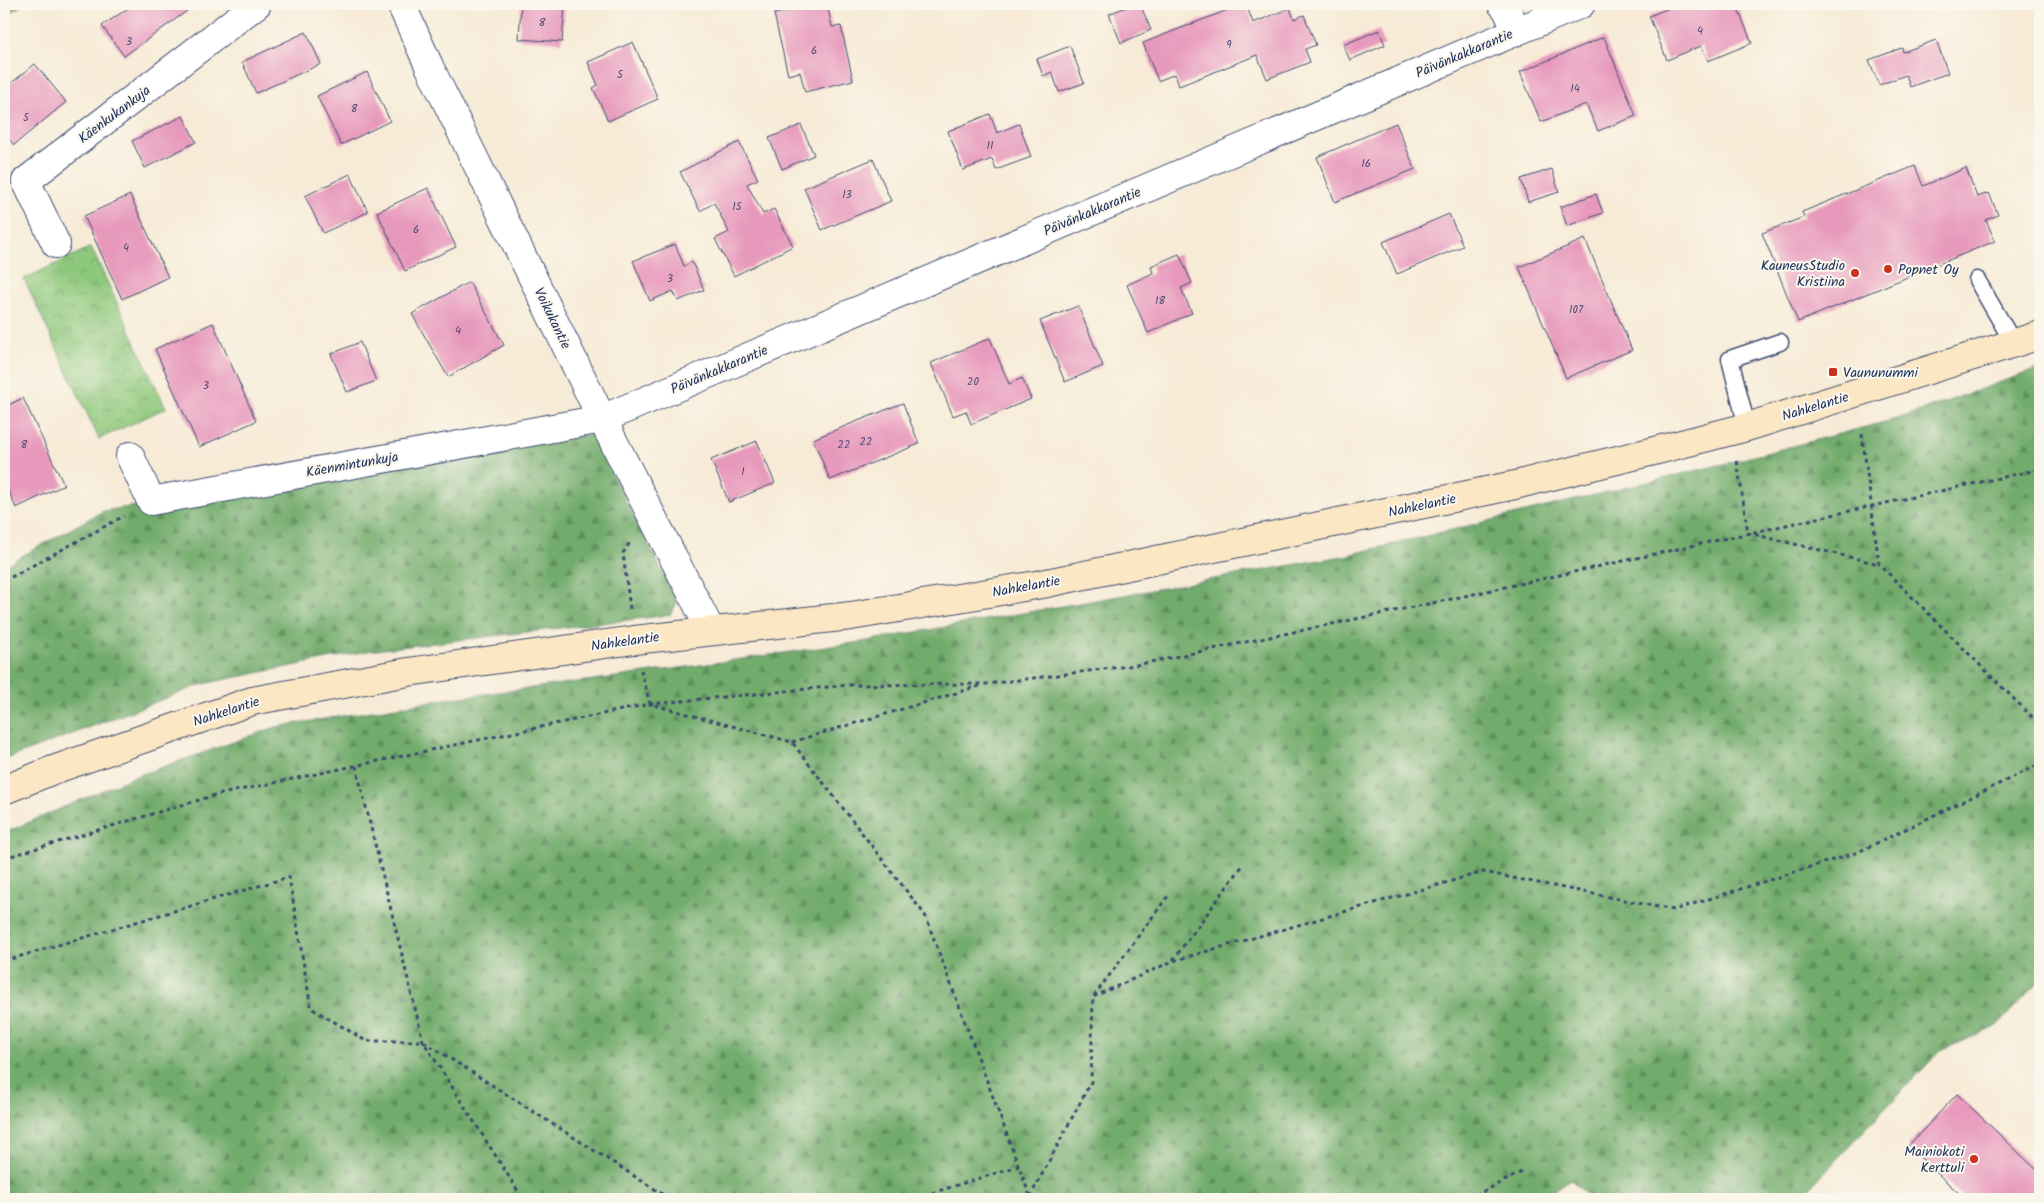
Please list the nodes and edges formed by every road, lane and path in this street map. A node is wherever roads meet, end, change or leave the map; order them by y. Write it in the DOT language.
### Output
graph roads {
  1 [pos="257,4"];
  2 [pos="401,4"];
  3 [pos="1502,4"];
  4 [pos="1581,4"];
  5 [pos="1517,31"];
  6 [pos="56,244"];
  7 [pos="1977,280"];
  8 [pos="2040,335"];
  9 [pos="1780,342"];
  10 [pos="2014,344"];
  11 [pos="602,419"];
  12 [pos="1740,429"];
  13 [pos="1862,434"];
  14 [pos="130,456"];
  15 [pos="2040,469"];
  16 [pos="151,501"];
  17 [pos="1871,506"];
  18 [pos="650,514"];
  19 [pos="1748,533"];
  20 [pos="1880,564"];
  21 [pos="4,581"];
  22 [pos="710,631"];
  23 [pos="634,640"];
  24 [pos="986,684"];
  25 [pos="650,704"];
  26 [pos="2040,725"];
  27 [pos="792,742"];
  28 [pos="2040,764"];
  29 [pos="356,766"];
  30 [pos="4,790"];
  31 [pos="4,858"];
  32 [pos="1244,865"];
  33 [pos="1168,896"];
  34 [pos="4,961"];
  35 [pos="1173,961"];
  36 [pos="1093,997"];
  37 [pos="423,1041"];
  38 [pos="1019,1166"];
  39 [pos="1522,1172"];
  40 [pos="1031,1198"];
  41 [pos="523,1199"];
  42 [pos="670,1199"];
  43 [pos="926,1199"];
  44 [pos="1468,1199"];
  1 -- 6 [label="street, Käenkukankuja"];
  2 -- 11 [label="street, Voikukantie"];
  3 -- 5 [label="street"];
  4 -- 5 [label="street, Päivänkakkarantie"];
  5 -- 11 [label="street, Päivänkakkarantie"];
  7 -- 10 [label="lane"];
  8 -- 10 [label="main road, Nahkelantie"];
  9 -- 12 [label="lane"];
  10 -- 12 [label="main road, Nahkelantie"];
  11 -- 16 [label="street, Käenmintunkuja"];
  11 -- 18 [label="street, Voikukantie"];
  12 -- 19 [label="path"];
  12 -- 22 [label="main road, Nahkelantie"];
  13 -- 17 [label="path"];
  14 -- 16 [label="street"];
  15 -- 17 [label="path"];
  16 -- 21 [label="path"];
  17 -- 19 [label="path"];
  17 -- 20 [label="path"];
  18 -- 22 [label="street, Voikukantie"];
  18 -- 23 [label="path"];
  19 -- 20 [label="path"];
  19 -- 24 [label="path"];
  20 -- 26 [label="path"];
  22 -- 23 [label="main road, Nahkelantie"];
  23 -- 25 [label="path"];
  23 -- 30 [label="main road, Nahkelantie"];
  24 -- 25 [label="path"];
  24 -- 27 [label="path"];
  25 -- 27 [label="path"];
  25 -- 29 [label="path"];
  27 -- 38 [label="path"];
  28 -- 35 [label="path"];
  29 -- 31 [label="path"];
  29 -- 37 [label="path"];
  32 -- 35 [label="path"];
  33 -- 36 [label="path"];
  34 -- 37 [label="path"];
  35 -- 36 [label="path"];
  36 -- 40 [label="path"];
  37 -- 41 [label="path"];
  37 -- 42 [label="path"];
  38 -- 40 [label="path"];
  38 -- 43 [label="path"];
  39 -- 44 [label="path"];
}
